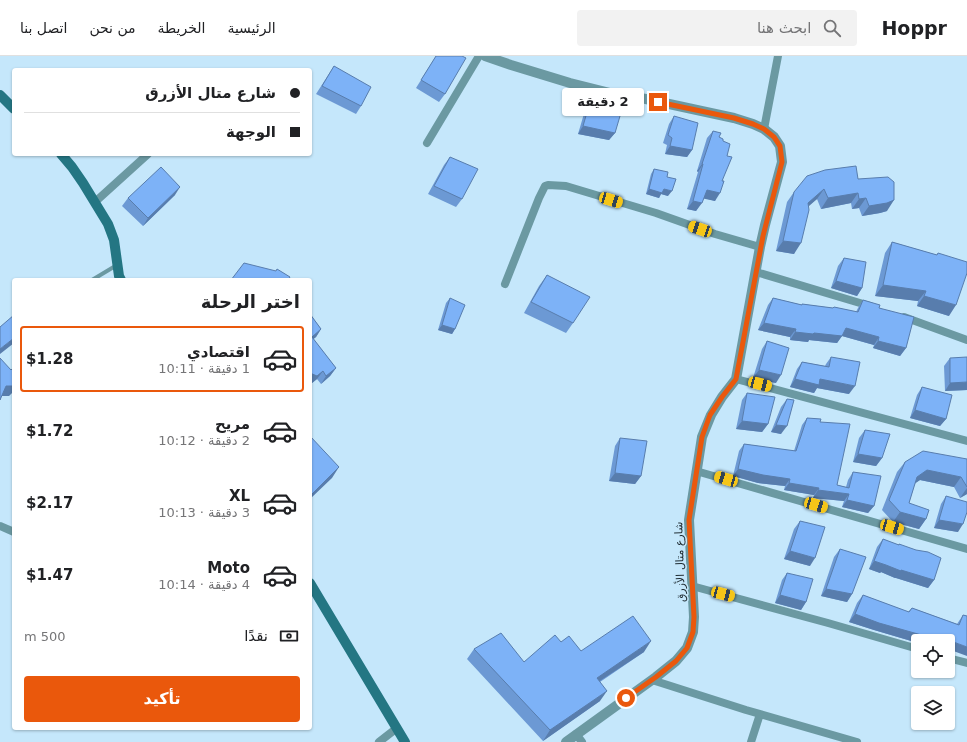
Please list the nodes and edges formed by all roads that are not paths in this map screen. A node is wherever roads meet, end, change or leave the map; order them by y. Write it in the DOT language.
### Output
graph roads {
  1 [pos="479,56"];
  2 [pos="485,56"];
  3 [pos="778,56"];
  4 [pos="0,95"];
  5 [pos="12,107"];
  6 [pos="764,129"];
  7 [pos="427,143"];
  8 [pos="63,156"];
  9 [pos="146,156"];
  10 [pos="95,202"];
  11 [pos="760,247"];
  12 [pos="117,265"];
  13 [pos="756,272"];
  14 [pos="95,278"];
  15 [pos="120,278"];
  16 [pos="506,284"];
  17 [pos="879,309"];
  18 [pos="894,313"];
  19 [pos="967,340"];
  20 [pos="736,379"];
  21 [pos="967,441"];
  22 [pos="696,471"];
  23 [pos="0,526"];
  24 [pos="12,531"];
  25 [pos="967,549"];
  26 [pos="312,586"];
  27 [pos="692,586"];
  28 [pos="911,647"];
  29 [pos="955,660"];
  30 [pos="967,663"];
  31 [pos="652,680"];
  32 [pos="760,714"];
  33 [pos="397,728"];
  34 [pos="579,738"];
  35 [pos="379,742"];
  36 [pos="405,742"];
  37 [pos="566,742"];
  38 [pos="751,742"];
  39 [pos="857,742"];
  1 -- 7 [label="street"];
  2 -- 6 [label="street"];
  3 -- 6 [label="street"];
  4 -- 5 [label="main road"];
  6 -- 11 [label="street"];
  8 -- 10 [label="main road"];
  9 -- 10 [label="street"];
  10 -- 12 [label="main road"];
  11 -- 13 [label="street"];
  11 -- 16 [label="street"];
  12 -- 14 [label="lane"];
  12 -- 15 [label="main road"];
  13 -- 17 [label="street"];
  13 -- 20 [label="street"];
  18 -- 19 [label="street"];
  20 -- 21 [label="street"];
  20 -- 22 [label="street, شارع متال الأزرق"];
  22 -- 25 [label="street"];
  22 -- 27 [label="street, شارع متال الأزرق"];
  23 -- 24 [label="street"];
  26 -- 33 [label="main road"];
  27 -- 28 [label="street"];
  27 -- 31 [label="street, شارع متال الأزرق"];
  29 -- 30 [label="street"];
  31 -- 32 [label="street"];
  31 -- 34 [label="street, شارع متال الأزرق"];
  32 -- 38 [label="street"];
  32 -- 39 [label="street"];
  33 -- 35 [label="street"];
  33 -- 36 [label="main road"];
  34 -- 37 [label="street, شارع متال الأزرق"];
}
